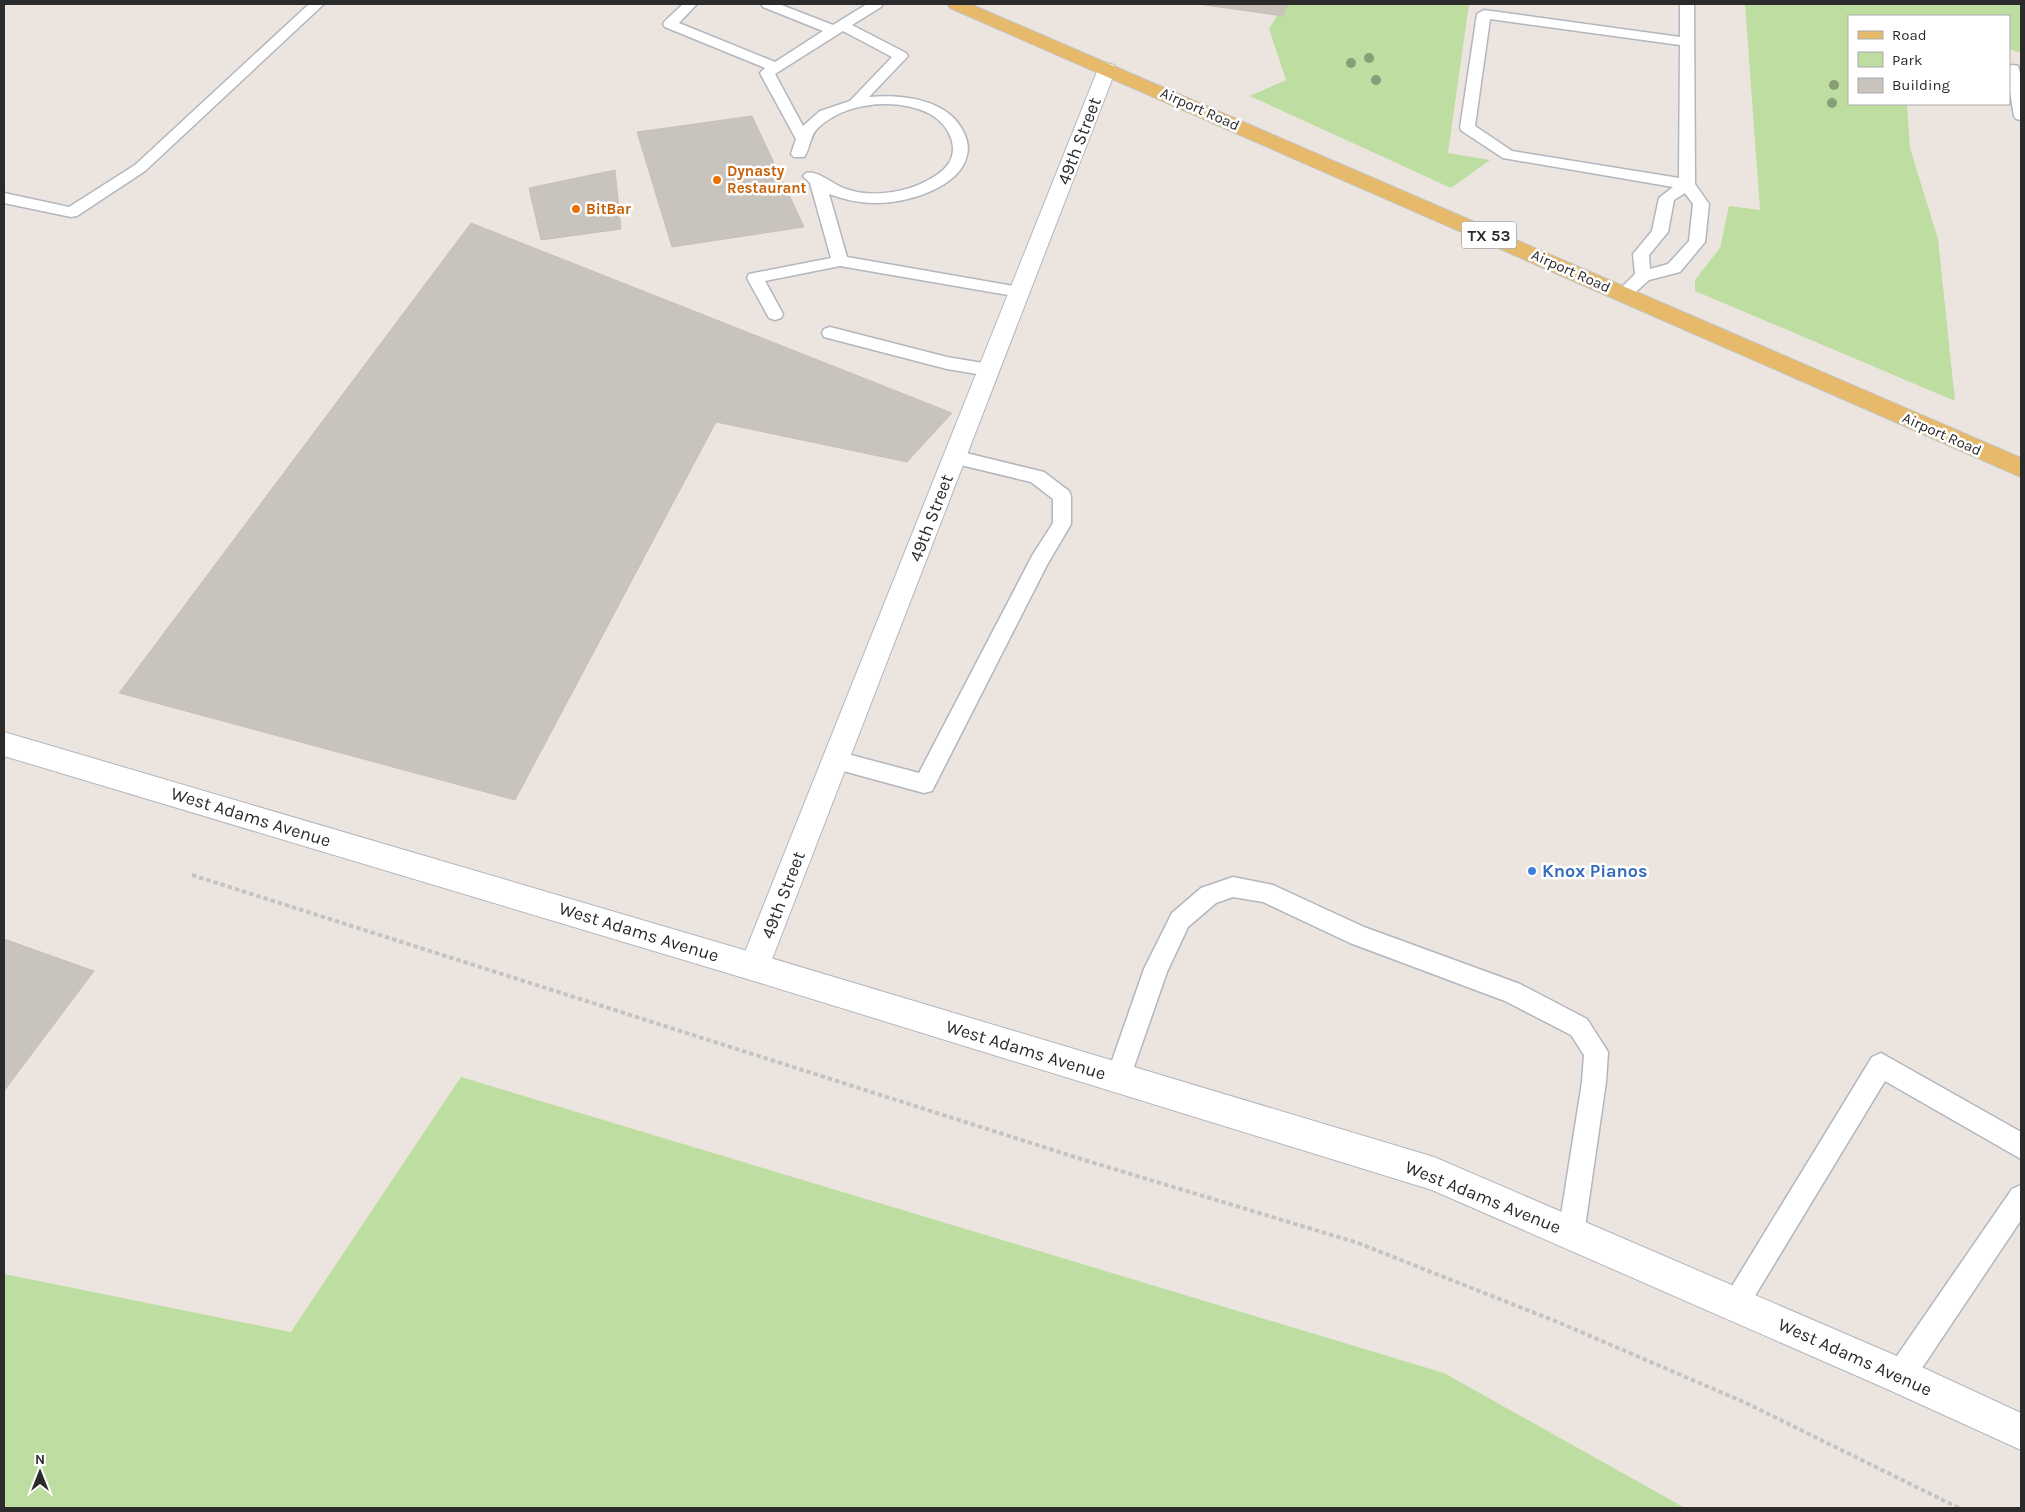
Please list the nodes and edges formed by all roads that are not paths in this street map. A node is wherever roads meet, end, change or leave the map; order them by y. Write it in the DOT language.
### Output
graph roads {
  1 [pos="317,4"];
  2 [pos="690,4"];
  3 [pos="768,4"];
  4 [pos="876,4"];
  5 [pos="956,4"];
  6 [pos="1687,4"];
  7 [pos="1484,9"];
  8 [pos="838,28"];
  9 [pos="1687,42"];
  10 [pos="776,67"];
  11 [pos="1107,69"];
  12 [pos="2013,70"];
  13 [pos="856,103"];
  14 [pos="2021,116"];
  15 [pos="802,137"];
  16 [pos="799,154"];
  17 [pos="1687,184"];
  18 [pos="4,198"];
  19 [pos="840,261"];
  20 [pos="1643,276"];
  21 [pos="1019,292"];
  22 [pos="1623,294"];
  23 [pos="775,314"];
  24 [pos="830,333"];
  25 [pos="989,370"];
  26 [pos="954,457"];
  27 [pos="2021,468"];
  28 [pos="4,744"];
  29 [pos="836,760"];
  30 [pos="754,967"];
  31 [pos="1118,1078"];
  32 [pos="2021,1146"];
  33 [pos="2021,1198"];
  34 [pos="1571,1234"];
  35 [pos="1735,1305"];
  36 [pos="1900,1376"];
  37 [pos="2021,1432"];
  1 -- 18 [label="lane"];
  2 -- 10 [label="lane"];
  3 -- 8 [label="lane"];
  4 -- 8 [label="lane"];
  5 -- 11 [label="main road, Airport Road / TX 53"];
  6 -- 9 [label="lane"];
  7 -- 9 [label="lane"];
  7 -- 17 [label="lane"];
  8 -- 10 [label="lane"];
  8 -- 13 [label="lane"];
  9 -- 17 [label="lane"];
  10 -- 15 [label="lane"];
  11 -- 21 [label="main road, 49th Street"];
  11 -- 22 [label="main road, Airport Road / TX 53"];
  12 -- 14 [label="lane"];
  13 -- 15 [label="lane"];
  13 -- 19 [label="lane"];
  15 -- 16 [label="lane"];
  17 -- 20 [label="lane"];
  17 -- 20 [label="lane"];
  19 -- 21 [label="lane"];
  19 -- 23 [label="lane"];
  20 -- 22 [label="lane"];
  21 -- 25 [label="main road, 49th Street"];
  22 -- 27 [label="main road, Airport Road / TX 53"];
  24 -- 25 [label="lane"];
  25 -- 26 [label="main road, 49th Street"];
  26 -- 29 [label="main road, 49th Street"];
  26 -- 29 [label="lane"];
  28 -- 30 [label="main road, West Adams Avenue"];
  29 -- 30 [label="main road, 49th Street"];
  30 -- 31 [label="main road, West Adams Avenue"];
  31 -- 34 [label="main road, West Adams Avenue"];
  31 -- 34 [label="lane"];
  32 -- 35 [label="lane"];
  33 -- 36 [label="lane"];
  34 -- 35 [label="main road, West Adams Avenue"];
  35 -- 36 [label="main road, West Adams Avenue"];
  36 -- 37 [label="main road, West Adams Avenue"];
}
